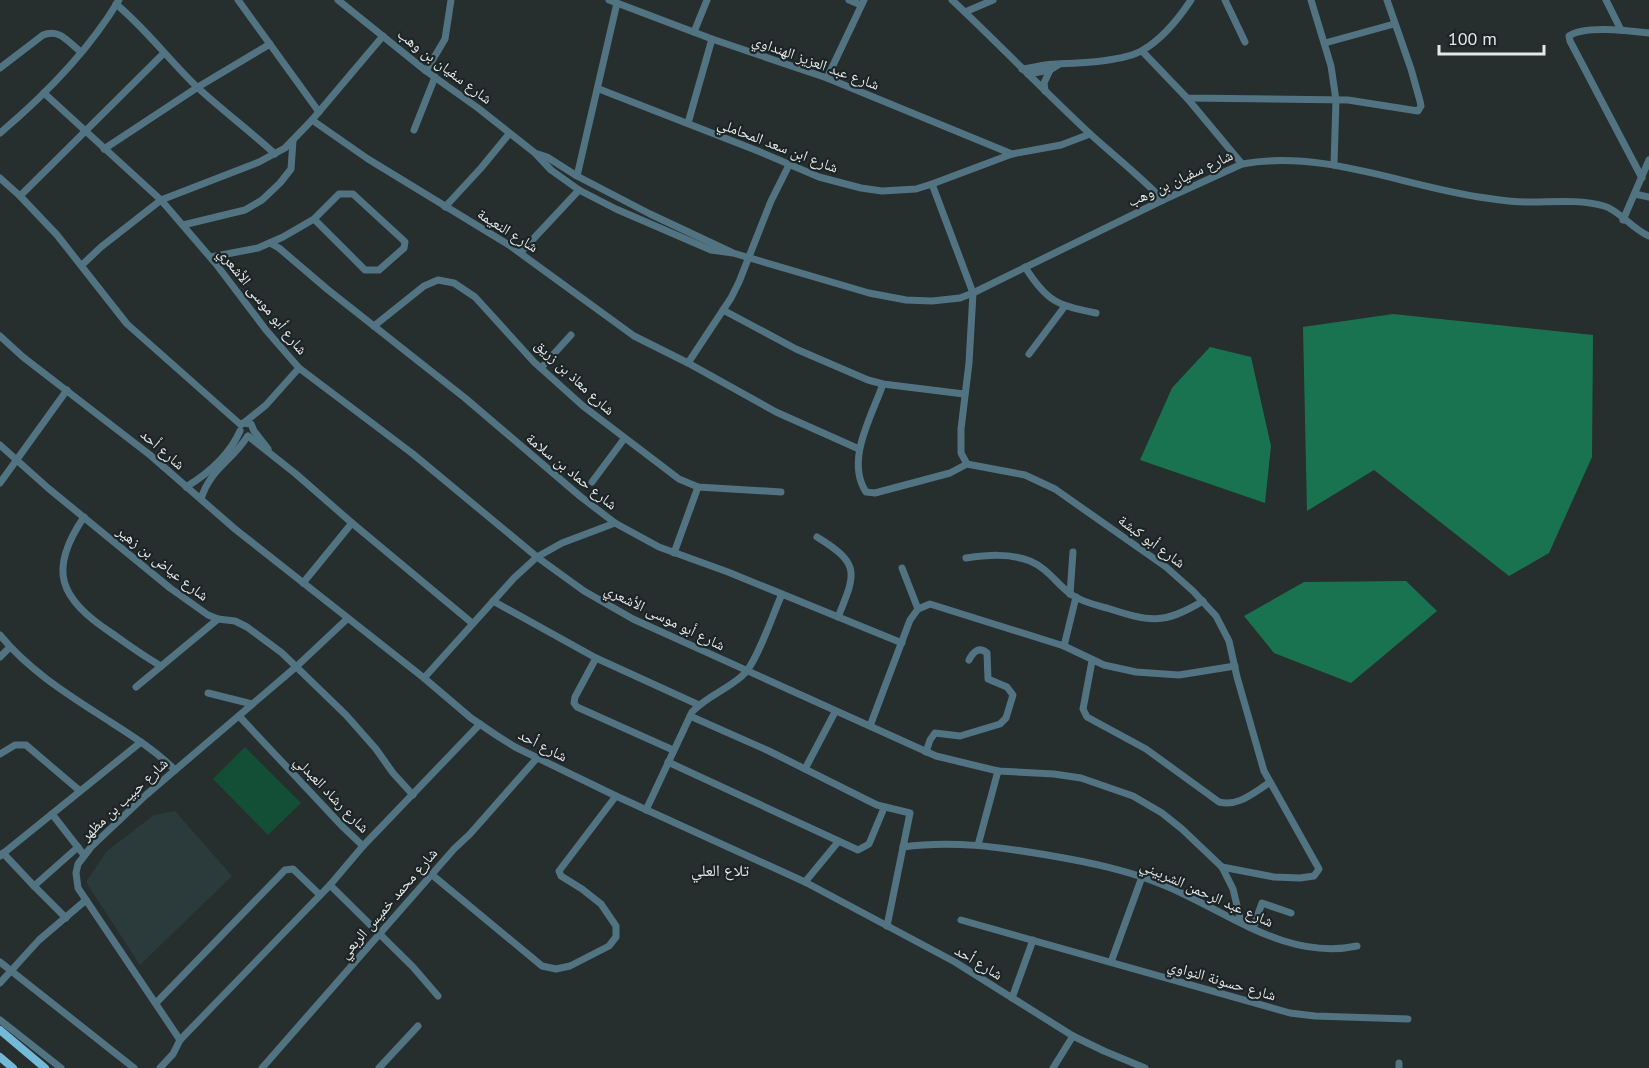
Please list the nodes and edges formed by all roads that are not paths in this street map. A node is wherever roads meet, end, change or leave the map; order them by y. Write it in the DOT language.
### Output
graph roads {
  1 [pos="238,0"];
  2 [pos="338,0"];
  3 [pos="451,0"];
  4 [pos="609,0"];
  5 [pos="707,0"];
  6 [pos="849,0"];
  7 [pos="952,0"];
  8 [pos="993,0"];
  9 [pos="1191,0"];
  10 [pos="1225,0"];
  11 [pos="1311,0"];
  12 [pos="1387,0"];
  13 [pos="1606,0"];
  14 [pos="118,2"];
  15 [pos="617,3"];
  16 [pos="862,3"];
  17 [pos="965,12"];
  18 [pos="1394,24"];
  19 [pos="1621,30"];
  20 [pos="694,32"];
  21 [pos="1649,33"];
  22 [pos="383,36"];
  23 [pos="712,39"];
  24 [pos="1245,42"];
  25 [pos="1325,43"];
  26 [pos="270,44"];
  27 [pos="1142,51"];
  28 [pos="81,52"];
  29 [pos="164,53"];
  30 [pos="1060,64"];
  31 [pos="0,68"];
  32 [pos="1050,70"];
  33 [pos="426,71"];
  34 [pos="1025,72"];
  35 [pos="435,77"];
  36 [pos="827,78"];
  37 [pos="198,87"];
  38 [pos="598,89"];
  39 [pos="1045,91"];
  40 [pos="44,93"];
  41 [pos="1187,98"];
  42 [pos="1336,100"];
  43 [pos="319,112"];
  44 [pos="312,120"];
  45 [pos="688,123"];
  46 [pos="84,130"];
  47 [pos="414,130"];
  48 [pos="0,133"];
  49 [pos="509,134"];
  50 [pos="1090,134"];
  51 [pos="293,141"];
  52 [pos="105,149"];
  53 [pos="535,153"];
  54 [pos="275,154"];
  55 [pos="1012,154"];
  56 [pos="1649,160"];
  57 [pos="1242,164"];
  58 [pos="789,165"];
  59 [pos="1334,165"];
  60 [pos="578,176"];
  61 [pos="0,178"];
  62 [pos="1642,178"];
  63 [pos="932,184"];
  64 [pos="579,190"];
  65 [pos="1635,194"];
  66 [pos="20,196"];
  67 [pos="1649,197"];
  68 [pos="161,200"];
  69 [pos="1163,200"];
  70 [pos="445,207"];
  71 [pos="314,219"];
  72 [pos="1623,220"];
  73 [pos="183,225"];
  74 [pos="1649,237"];
  75 [pos="270,243"];
  76 [pos="520,252"];
  77 [pos="733,253"];
  78 [pos="211,257"];
  79 [pos="749,258"];
  80 [pos="82,265"];
  81 [pos="1025,267"];
  82 [pos="973,293"];
  83 [pos="1065,306"];
  84 [pos="723,310"];
  85 [pos="1096,314"];
  86 [pos="374,326"];
  87 [pos="572,335"];
  88 [pos="0,336"];
  89 [pos="1029,354"];
  90 [pos="688,363"];
  91 [pos="299,368"];
  92 [pos="541,368"];
  93 [pos="883,384"];
  94 [pos="67,390"];
  95 [pos="964,394"];
  96 [pos="266,405"];
  97 [pos="242,426"];
  98 [pos="251,433"];
  99 [pos="624,439"];
  100 [pos="0,445"];
  101 [pos="859,449"];
  102 [pos="17,460"];
  103 [pos="967,464"];
  104 [pos="592,482"];
  105 [pos="0,483"];
  106 [pos="186,487"];
  107 [pos="698,487"];
  108 [pos="781,492"];
  109 [pos="201,499"];
  110 [pos="84,518"];
  111 [pos="352,523"];
  112 [pos="615,523"];
  113 [pos="816,537"];
  114 [pos="1073,552"];
  115 [pos="674,553"];
  116 [pos="537,557"];
  117 [pos="966,558"];
  118 [pos="902,568"];
  119 [pos="303,583"];
  120 [pos="782,594"];
  121 [pos="1073,596"];
  122 [pos="493,601"];
  123 [pos="1203,602"];
  124 [pos="918,609"];
  125 [pos="838,617"];
  126 [pos="218,619"];
  127 [pos="347,619"];
  128 [pos="472,623"];
  129 [pos="0,634"];
  130 [pos="902,643"];
  131 [pos="1065,646"];
  132 [pos="10,647"];
  133 [pos="0,657"];
  134 [pos="596,658"];
  135 [pos="969,660"];
  136 [pos="1092,661"];
  137 [pos="161,666"];
  138 [pos="297,666"];
  139 [pos="1234,666"];
  140 [pos="746,672"];
  141 [pos="424,678"];
  142 [pos="136,687"];
  143 [pos="208,693"];
  144 [pos="252,704"];
  145 [pos="699,705"];
  146 [pos="835,712"];
  147 [pos="239,716"];
  148 [pos="690,716"];
  149 [pos="480,724"];
  150 [pos="870,726"];
  151 [pos="141,742"];
  152 [pos="673,750"];
  153 [pos="926,752"];
  154 [pos="0,754"];
  155 [pos="537,758"];
  156 [pos="668,762"];
  157 [pos="175,770"];
  158 [pos="805,770"];
  159 [pos="998,771"];
  160 [pos="1269,783"];
  161 [pos="80,791"];
  162 [pos="412,795"];
  163 [pos="616,796"];
  164 [pos="884,808"];
  165 [pos="646,810"];
  166 [pos="52,814"];
  167 [pos="838,842"];
  168 [pos="978,845"];
  169 [pos="363,846"];
  170 [pos="78,847"];
  171 [pos="903,847"];
  172 [pos="2,854"];
  173 [pos="84,855"];
  174 [pos="1222,867"];
  175 [pos="431,874"];
  176 [pos="1142,877"];
  177 [pos="805,882"];
  178 [pos="330,885"];
  179 [pos="34,886"];
  180 [pos="320,895"];
  181 [pos="86,900"];
  182 [pos="1291,913"];
  183 [pos="66,918"];
  184 [pos="962,920"];
  185 [pos="1240,922"];
  186 [pos="886,926"];
  187 [pos="1253,928"];
  188 [pos="380,934"];
  189 [pos="1033,939"];
  190 [pos="1357,946"];
  191 [pos="0,962"];
  192 [pos="1111,962"];
  193 [pos="11,970"];
  194 [pos="0,983"];
  195 [pos="438,996"];
  196 [pos="1012,998"];
  197 [pos="156,1003"];
  198 [pos="1407,1019"];
  199 [pos="0,1020"];
  200 [pos="418,1026"];
  201 [pos="0,1030"];
  202 [pos="1073,1036"];
  203 [pos="180,1040"];
  204 [pos="0,1058"];
  205 [pos="1122,1059"];
  206 [pos="13,1068"];
  207 [pos="45,1068"];
  208 [pos="61,1068"];
  209 [pos="134,1068"];
  210 [pos="160,1068"];
  211 [pos="262,1068"];
  212 [pos="379,1068"];
  213 [pos="1053,1068"];
  214 [pos="1120,1068"];
  215 [pos="1145,1068"];
  1 -- 26 [label="street"];
  2 -- 22 [label="street, شارع سفيان بن وهب"];
  3 -- 33 [label="street"];
  4 -- 15 [label="street, شارع عبد العزيز الهنداوي"];
  5 -- 20 [label="street"];
  6 -- 16 [label="street"];
  7 -- 17 [label="street"];
  8 -- 17 [label="street"];
  9 -- 27 [label="street"];
  10 -- 24 [label="street"];
  11 -- 25 [label="street"];
  12 -- 18 [label="street"];
  13 -- 19 [label="street"];
  14 -- 28 [label="street"];
  14 -- 29 [label="street"];
  15 -- 20 [label="street, شارع عبد العزيز الهنداوي"];
  15 -- 38 [label="street"];
  16 -- 36 [label="street"];
  17 -- 34 [label="street"];
  18 -- 25 [label="street"];
  18 -- 42 [label="street"];
  19 -- 21 [label="street"];
  19 -- 62 [label="street"];
  20 -- 23 [label="street, شارع عبد العزيز الهنداوي"];
  22 -- 33 [label="street, شارع سفيان بن وهب"];
  22 -- 43 [label="street"];
  23 -- 36 [label="street, شارع عبد العزيز الهنداوي"];
  23 -- 45 [label="street"];
  25 -- 42 [label="street"];
  26 -- 37 [label="street"];
  26 -- 43 [label="street"];
  27 -- 30 [label="street"];
  27 -- 41 [label="street"];
  28 -- 31 [label="street"];
  28 -- 40 [label="street"];
  29 -- 37 [label="street"];
  29 -- 46 [label="street"];
  30 -- 32 [label="street"];
  30 -- 34 [label="street"];
  32 -- 34 [label="street"];
  32 -- 39 [label="street"];
  33 -- 35 [label="street, شارع سفيان بن وهب"];
  34 -- 39 [label="street"];
  35 -- 47 [label="street"];
  35 -- 49 [label="street, شارع سفيان بن وهب"];
  36 -- 55 [label="street, شارع عبد العزيز الهنداوي"];
  37 -- 52 [label="street"];
  37 -- 54 [label="street"];
  38 -- 45 [label="street, شارع ابن سعد المحاملي"];
  38 -- 60 [label="street"];
  39 -- 50 [label="street"];
  40 -- 46 [label="street, شارع أبو موسى الأشعري"];
  40 -- 48 [label="street"];
  41 -- 42 [label="street"];
  41 -- 57 [label="street"];
  42 -- 59 [label="street"];
  43 -- 44 [label="street"];
  44 -- 51 [label="street"];
  44 -- 70 [label="street, شارع النعيمة"];
  45 -- 58 [label="street, شارع ابن سعد المحاملي"];
  46 -- 52 [label="street, شارع أبو موسى الأشعري"];
  46 -- 66 [label="street"];
  49 -- 53 [label="street, شارع سفيان بن وهب"];
  49 -- 70 [label="street"];
  50 -- 55 [label="street, شارع ابن سعد المحاملي"];
  50 -- 69 [label="street"];
  51 -- 54 [label="street"];
  51 -- 73 [label="street"];
  52 -- 68 [label="street, شارع أبو موسى الأشعري"];
  53 -- 60 [label="street, شارع سفيان بن وهب"];
  53 -- 64 [label="street, شارع سفيان بن وهب"];
  54 -- 68 [label="street"];
  55 -- 63 [label="street, شارع ابن سعد المحاملي"];
  56 -- 62 [label="street"];
  57 -- 59 [label="street, شارع سفيان بن وهب"];
  57 -- 69 [label="street, شارع سفيان بن وهب"];
  58 -- 63 [label="street, شارع ابن سعد المحاملي"];
  58 -- 79 [label="street"];
  59 -- 72 [label="street, شارع سفيان بن وهب"];
  60 -- 77 [label="street, شارع سفيان بن وهب"];
  61 -- 66 [label="street"];
  62 -- 65 [label="street"];
  63 -- 82 [label="street"];
  64 -- 76 [label="street"];
  64 -- 77 [label="street, شارع سفيان بن وهب"];
  65 -- 67 [label="street"];
  65 -- 72 [label="street"];
  66 -- 80 [label="street"];
  68 -- 73 [label="street, شارع أبو موسى الأشعري"];
  68 -- 80 [label="street"];
  69 -- 81 [label="street, شارع سفيان بن وهب"];
  70 -- 76 [label="street, شارع النعيمة"];
  71 -- 71 [label="street"];
  71 -- 75 [label="street"];
  72 -- 74 [label="street, شارع سفيان بن وهب"];
  73 -- 78 [label="street, شارع أبو موسى الأشعري"];
  75 -- 78 [label="street"];
  75 -- 86 [label="street, شارع حماد بن سلامة"];
  76 -- 90 [label="street, شارع النعيمة"];
  77 -- 79 [label="street, شارع سفيان بن وهب"];
  78 -- 91 [label="street, شارع أبو موسى الأشعري"];
  79 -- 82 [label="street, شارع سفيان بن وهب"];
  79 -- 84 [label="street"];
  80 -- 97 [label="street"];
  81 -- 82 [label="street, شارع سفيان بن وهب"];
  81 -- 83 [label="street"];
  82 -- 95 [label="street"];
  83 -- 85 [label="street"];
  83 -- 89 [label="street"];
  84 -- 90 [label="street"];
  84 -- 93 [label="street"];
  86 -- 92 [label="street, شارع معاذ بن زريق"];
  86 -- 112 [label="street, شارع حماد بن سلامة"];
  87 -- 92 [label="street"];
  88 -- 94 [label="street, شارع أحد"];
  90 -- 101 [label="street, شارع النعيمة"];
  91 -- 96 [label="street"];
  91 -- 116 [label="street, شارع أبو موسى الأشعري"];
  92 -- 99 [label="street, شارع معاذ بن زريق"];
  93 -- 95 [label="street"];
  93 -- 101 [label="street"];
  94 -- 102 [label="street"];
  94 -- 106 [label="street, شارع أحد"];
  95 -- 103 [label="street"];
  96 -- 97 [label="street"];
  96 -- 98 [label="street"];
  97 -- 98 [label="street"];
  97 -- 98 [label="street"];
  97 -- 106 [label="street"];
  98 -- 109 [label="street"];
  98 -- 111 [label="street"];
  99 -- 104 [label="street"];
  99 -- 107 [label="street, شارع معاذ بن زريق"];
  100 -- 102 [label="street, شارع عياض بن زهير"];
  101 -- 103 [label="street"];
  102 -- 105 [label="street"];
  102 -- 110 [label="street, شارع عياض بن زهير"];
  103 -- 123 [label="street, شارع أبو كبشة"];
  106 -- 109 [label="street, شارع أحد"];
  107 -- 108 [label="street, شارع معاذ بن زريق"];
  107 -- 115 [label="street"];
  109 -- 119 [label="street, شارع أحد"];
  110 -- 126 [label="street, شارع عياض بن زهير"];
  110 -- 137 [label="street"];
  111 -- 119 [label="street"];
  111 -- 128 [label="street"];
  112 -- 115 [label="street, شارع حماد بن سلامة"];
  112 -- 116 [label="street"];
  113 -- 125 [label="street"];
  114 -- 121 [label="street"];
  115 -- 120 [label="street, شارع حماد بن سلامة"];
  116 -- 122 [label="street"];
  116 -- 140 [label="street, شارع أبو موسى الأشعري"];
  117 -- 121 [label="street"];
  118 -- 124 [label="street"];
  119 -- 127 [label="street, شارع أحد"];
  120 -- 125 [label="street, شارع حماد بن سلامة"];
  120 -- 140 [label="street"];
  121 -- 123 [label="street"];
  121 -- 131 [label="street"];
  122 -- 128 [label="street"];
  122 -- 134 [label="street"];
  123 -- 139 [label="street, شارع أبو كبشة"];
  124 -- 130 [label="street"];
  124 -- 131 [label="street"];
  125 -- 130 [label="street, شارع حماد بن سلامة"];
  126 -- 137 [label="street"];
  126 -- 138 [label="street, شارع عياض بن زهير"];
  127 -- 138 [label="street, شارع حبيب بن مظهر"];
  127 -- 141 [label="street, شارع أحد"];
  128 -- 141 [label="street"];
  129 -- 132 [label="street"];
  130 -- 150 [label="street"];
  131 -- 136 [label="street"];
  132 -- 133 [label="street"];
  132 -- 151 [label="street"];
  134 -- 145 [label="street"];
  134 -- 152 [label="street"];
  135 -- 153 [label="street"];
  136 -- 139 [label="street"];
  136 -- 160 [label="street"];
  137 -- 142 [label="street"];
  138 -- 144 [label="street, شارع حبيب بن مظهر"];
  138 -- 162 [label="street, شارع عياض بن زهير"];
  139 -- 160 [label="street, شارع أبو كبشة"];
  140 -- 145 [label="street"];
  140 -- 146 [label="street, شارع أبو موسى الأشعري"];
  141 -- 149 [label="street, شارع أحد"];
  143 -- 144 [label="street"];
  144 -- 147 [label="street, شارع حبيب بن مظهر"];
  145 -- 148 [label="street"];
  146 -- 150 [label="street, شارع أبو موسى الأشعري"];
  146 -- 158 [label="street"];
  147 -- 157 [label="street, شارع حبيب بن مظهر"];
  147 -- 169 [label="street, شارع رشاد العبدلي"];
  148 -- 152 [label="street"];
  148 -- 158 [label="street"];
  149 -- 155 [label="street, شارع أحد"];
  149 -- 162 [label="street"];
  150 -- 153 [label="street, شارع أبو موسى الأشعري"];
  151 -- 157 [label="street"];
  151 -- 161 [label="street"];
  152 -- 156 [label="street"];
  153 -- 159 [label="street, شارع أبو موسى الأشعري"];
  154 -- 161 [label="street"];
  155 -- 163 [label="street, شارع أحد"];
  155 -- 175 [label="street, شارع محمد خميس الربعي"];
  156 -- 165 [label="street"];
  156 -- 167 [label="street"];
  157 -- 173 [label="street, شارع حبيب بن مظهر"];
  158 -- 164 [label="street"];
  159 -- 168 [label="street"];
  159 -- 174 [label="street, شارع أبو موسى الأشعري"];
  160 -- 174 [label="street, شارع أبو كبشة"];
  161 -- 166 [label="street"];
  162 -- 169 [label="street"];
  163 -- 165 [label="street, شارع أحد"];
  163 -- 175 [label="street"];
  164 -- 167 [label="street"];
  164 -- 171 [label="street"];
  165 -- 177 [label="street, شارع أحد"];
  166 -- 170 [label="street"];
  166 -- 172 [label="street"];
  167 -- 177 [label="street"];
  168 -- 171 [label="street, شارع عبد الرحمن الشربيني"];
  168 -- 176 [label="street, شارع عبد الرحمن الشربيني"];
  169 -- 178 [label="street, شارع رشاد العبدلي"];
  170 -- 173 [label="street"];
  170 -- 179 [label="street"];
  171 -- 186 [label="street"];
  172 -- 179 [label="street"];
  173 -- 181 [label="street, شارع حبيب بن مظهر"];
  174 -- 185 [label="street, شارع أبو موسى الأشعري"];
  175 -- 188 [label="street, شارع محمد خميس الربعي"];
  176 -- 185 [label="street, شارع عبد الرحمن الشربيني"];
  176 -- 192 [label="street"];
  177 -- 186 [label="street, شارع أحد"];
  178 -- 180 [label="street, شارع رشاد العبدلي"];
  178 -- 188 [label="street"];
  179 -- 183 [label="street"];
  180 -- 197 [label="street"];
  180 -- 203 [label="street, شارع رشاد العبدلي"];
  181 -- 183 [label="street"];
  181 -- 197 [label="street, شارع حبيب بن مظهر"];
  182 -- 187 [label="street"];
  183 -- 193 [label="street"];
  184 -- 189 [label="street, شارع حسونة النواوي"];
  185 -- 187 [label="street, شارع عبد الرحمن الشربيني"];
  186 -- 196 [label="street, شارع أحد"];
  187 -- 190 [label="street, شارع عبد الرحمن الشربيني"];
  188 -- 195 [label="street"];
  188 -- 211 [label="street, شارع محمد خميس الربعي"];
  189 -- 192 [label="street, شارع حسونة النواوي"];
  189 -- 196 [label="street"];
  191 -- 193 [label="street"];
  192 -- 198 [label="street, شارع حسونة النواوي"];
  193 -- 194 [label="street"];
  193 -- 209 [label="street"];
  196 -- 202 [label="street, شارع أحد"];
  197 -- 203 [label="street, شارع حبيب بن مظهر"];
  199 -- 208 [label="street"];
  200 -- 212 [label="street"];
  201 -- 207 [label="main road"];
  202 -- 205 [label="street, شارع أحد"];
  202 -- 213 [label="street"];
  203 -- 210 [label="street, شارع رشاد العبدلي"];
  204 -- 206 [label="main road"];
  205 -- 214 [label="street"];
  205 -- 215 [label="street, شارع أحد"];
}
